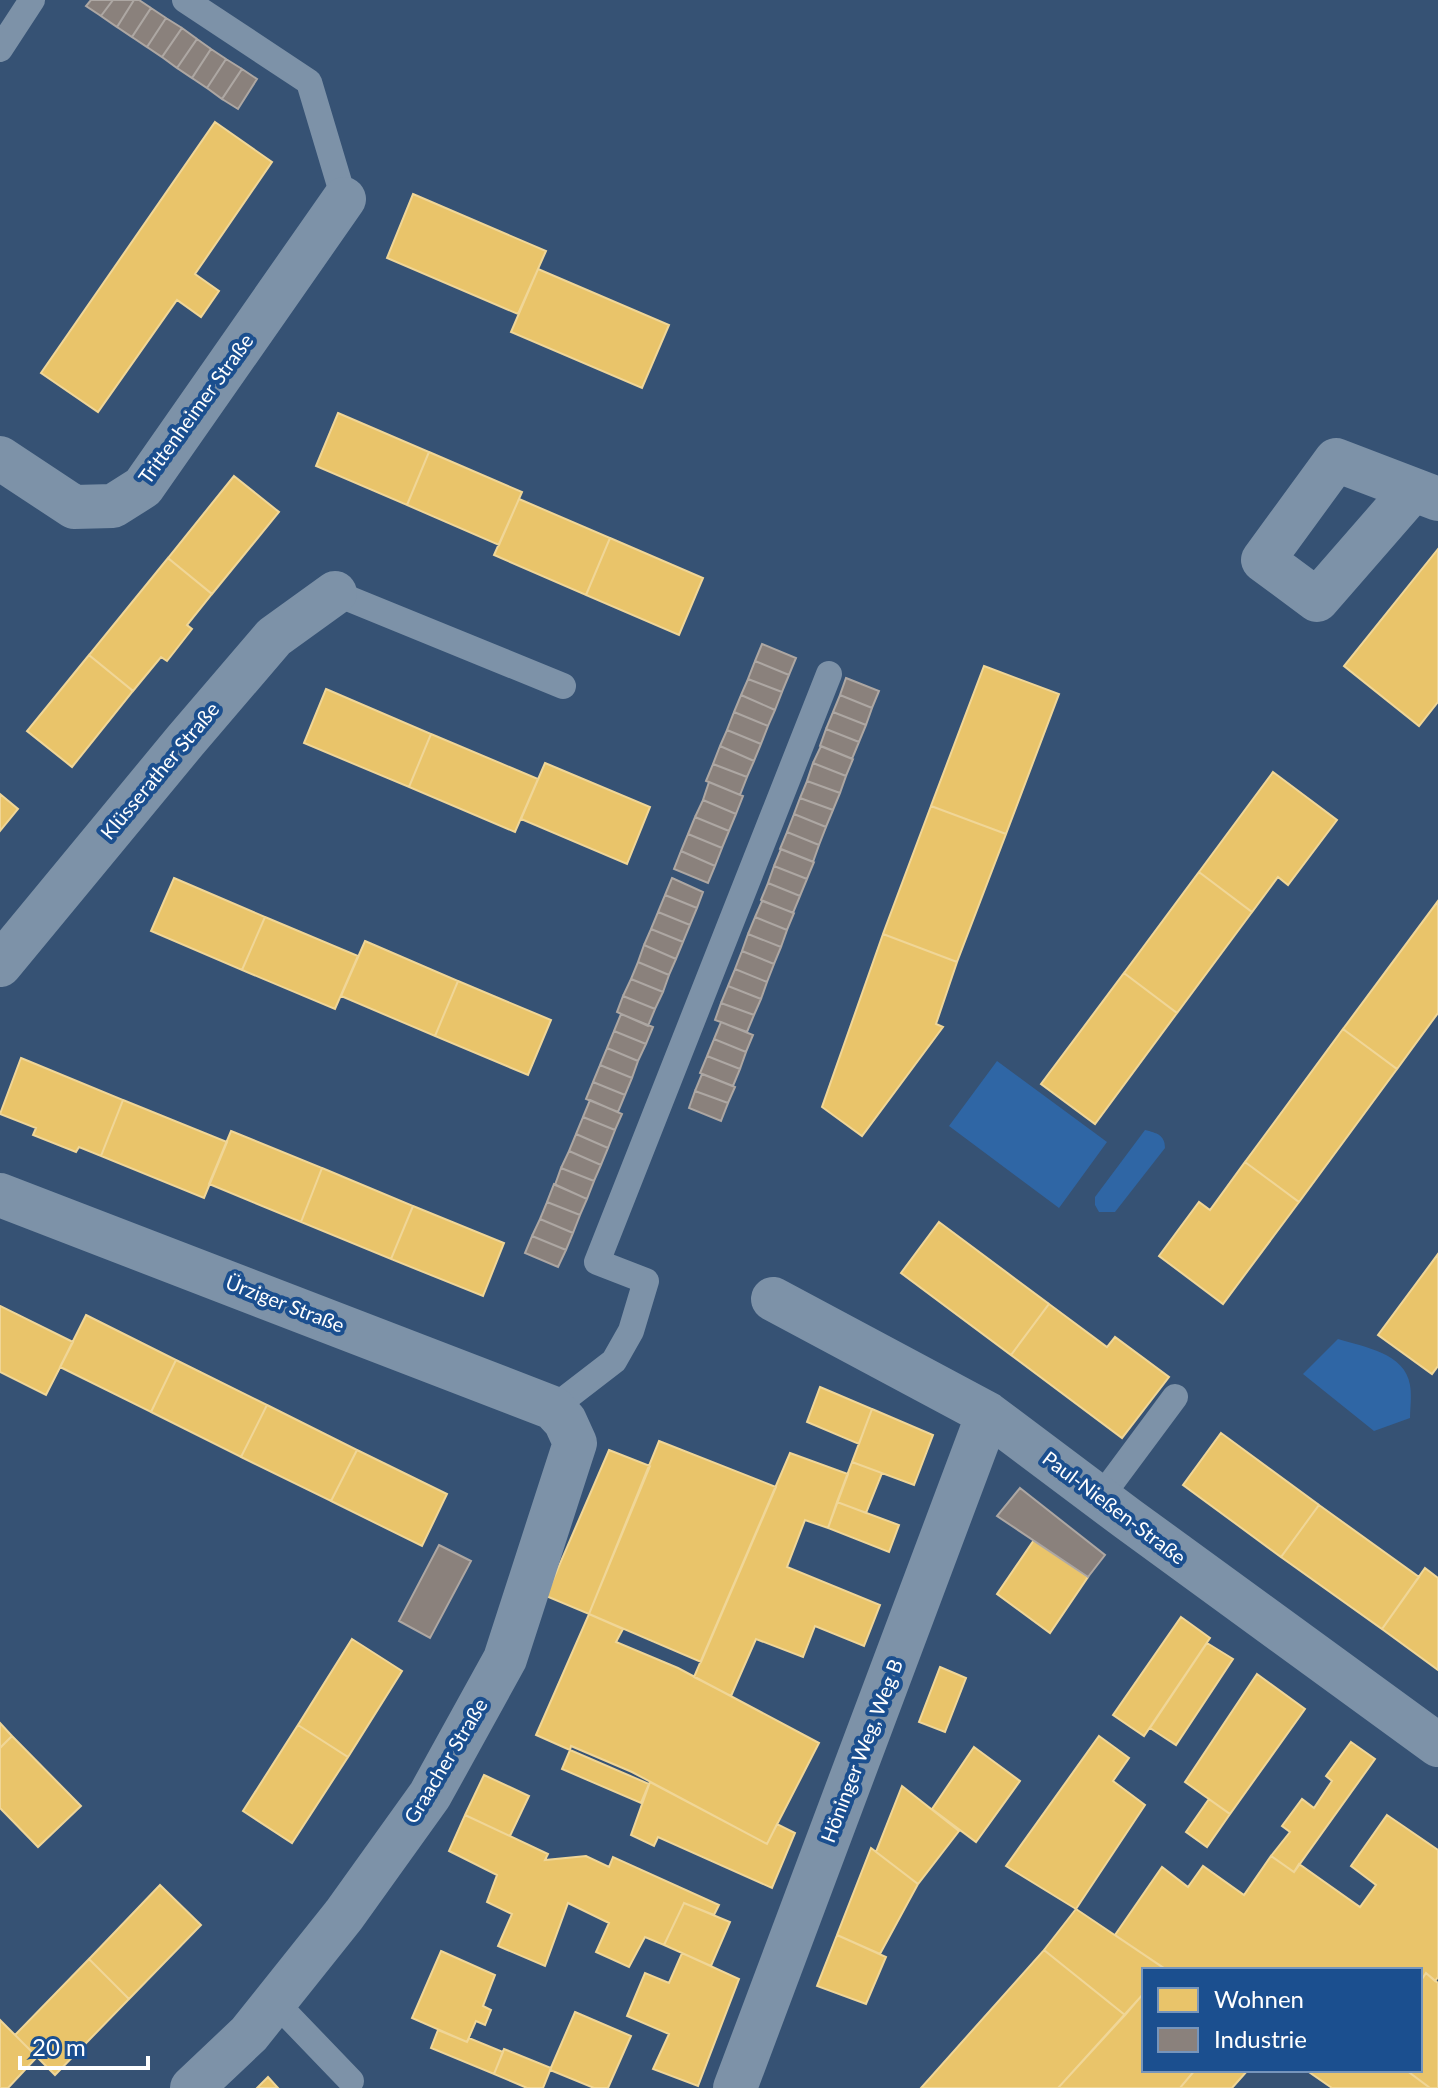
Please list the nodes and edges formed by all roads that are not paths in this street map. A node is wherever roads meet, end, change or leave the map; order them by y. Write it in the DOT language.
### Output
graph roads {
  1 [pos="32,0"];
  2 [pos="185,0"];
  3 [pos="0,49"];
  4 [pos="344,199"];
  5 [pos="0,458"];
  6 [pos="335,593"];
  7 [pos="829,674"];
  8 [pos="563,686"];
  9 [pos="0,965"];
  10 [pos="0,1195"];
  11 [pos="773,1299"];
  12 [pos="1175,1397"];
  13 [pos="559,1414"];
  14 [pos="988,1414"];
  15 [pos="1100,1498"];
  16 [pos="1438,1745"];
  17 [pos="275,2002"];
  18 [pos="351,2081"];
  19 [pos="192,2088"];
  20 [pos="735,2088"];
  1 -- 3 [label="lane"];
  2 -- 4 [label="lane"];
  4 -- 5 [label="street, Trittenheimer Straße"];
  6 -- 8 [label="lane"];
  6 -- 9 [label="street, Klüsserather Straße"];
  7 -- 13 [label="lane"];
  10 -- 13 [label="street, Ürziger Straße"];
  11 -- 14 [label="street, Paul-Nießen-Straße"];
  12 -- 15 [label="lane"];
  13 -- 17 [label="street, Graacher Straße"];
  14 -- 15 [label="street, Paul-Nießen-Straße"];
  14 -- 20 [label="street, Höninger Weg, Weg B"];
  15 -- 16 [label="street, Paul-Nießen-Straße"];
  17 -- 18 [label="lane"];
  17 -- 19 [label="street, Graacher Straße"];
}
